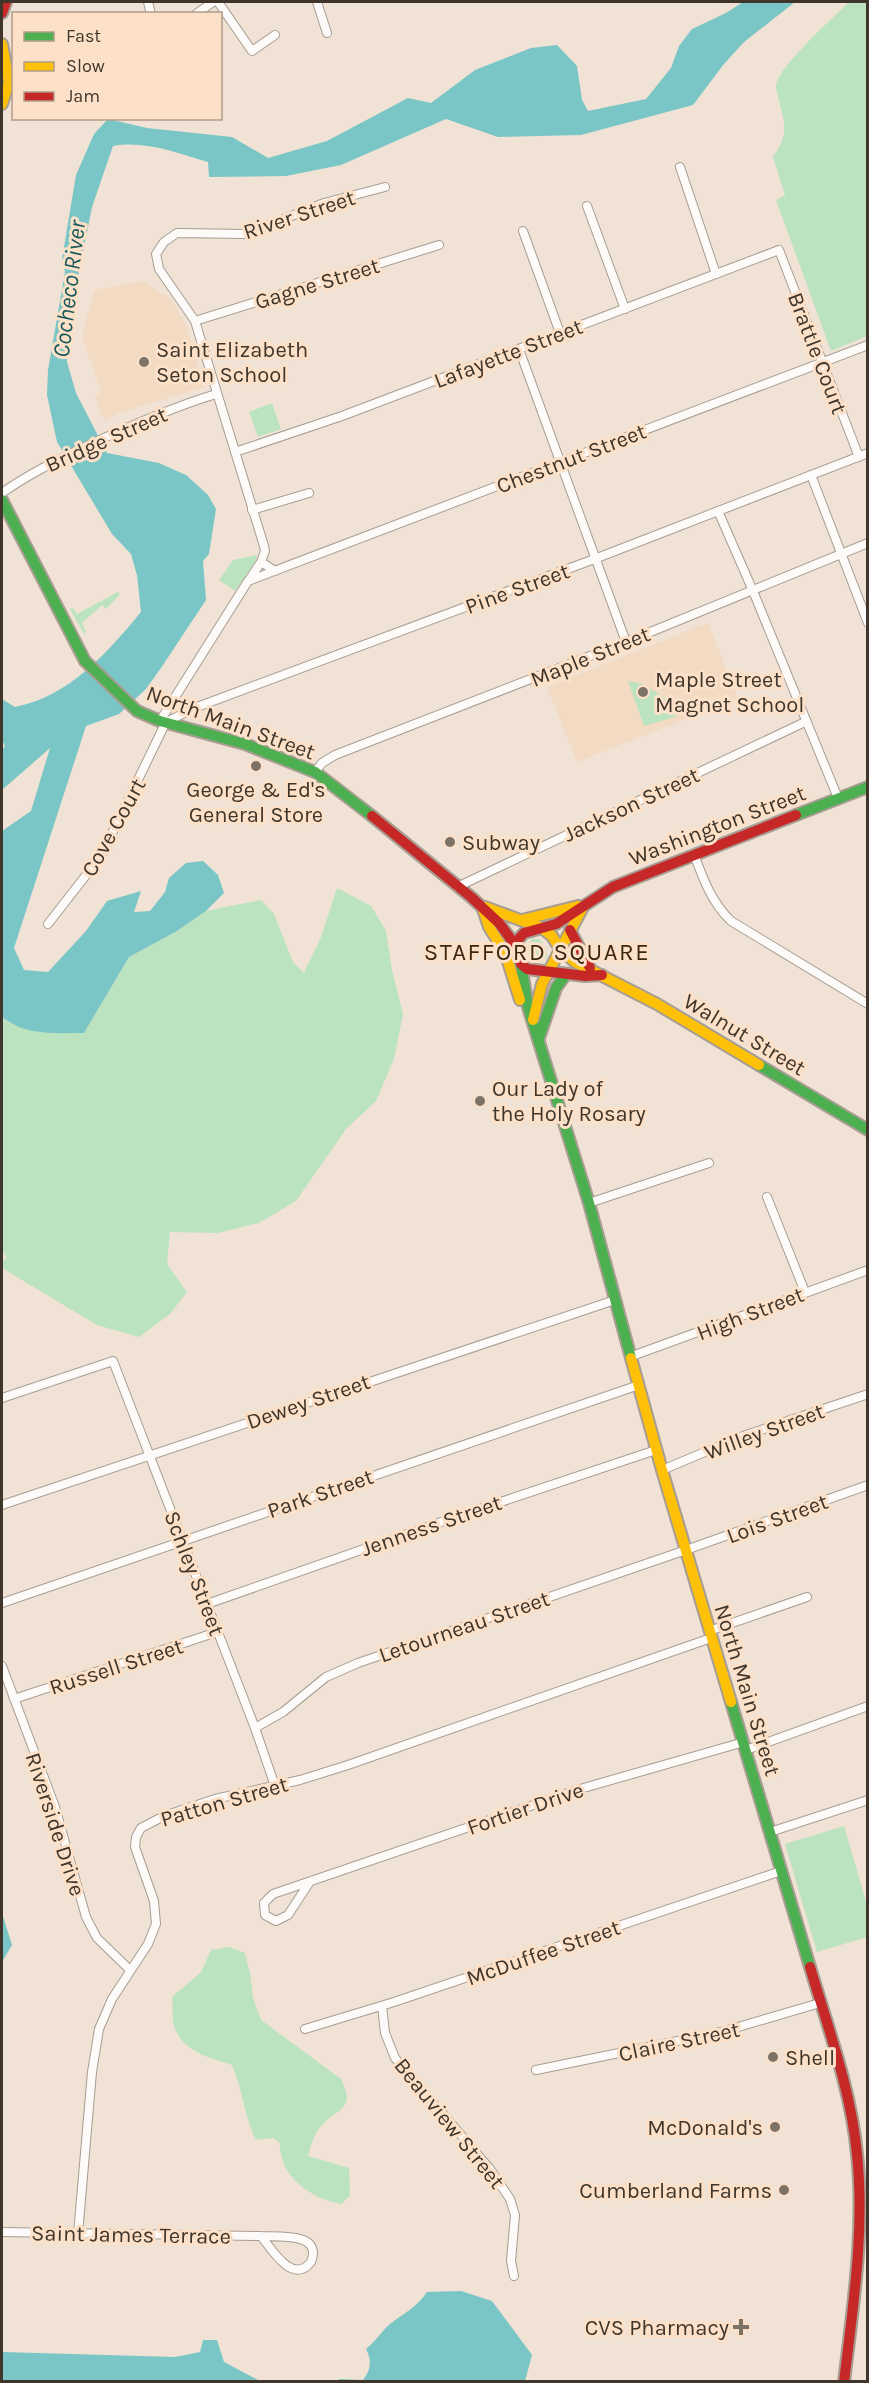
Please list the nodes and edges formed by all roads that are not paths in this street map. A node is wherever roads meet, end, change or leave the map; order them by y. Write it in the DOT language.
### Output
graph roads {
  1 [pos="6,2"];
  2 [pos="213,2"];
  3 [pos="218,2"];
  4 [pos="317,2"];
  5 [pos="199,12"];
  6 [pos="2,14"];
  7 [pos="327,33"];
  8 [pos="275,35"];
  9 [pos="2,44"];
  10 [pos="7,99"];
  11 [pos="680,167"];
  12 [pos="385,187"];
  13 [pos="587,206"];
  14 [pos="523,231"];
  15 [pos="439,245"];
  16 [pos="779,250"];
  17 [pos="716,274"];
  18 [pos="625,309"];
  19 [pos="195,321"];
  20 [pos="560,333"];
  21 [pos="867,345"];
  22 [pos="519,349"];
  23 [pos="821,363"];
  24 [pos="216,394"];
  25 [pos="235,452"];
  26 [pos="867,453"];
  27 [pos="859,457"];
  28 [pos="560,462"];
  29 [pos="811,475"];
  30 [pos="309,493"];
  31 [pos="2,494"];
  32 [pos="2,500"];
  33 [pos="252,510"];
  34 [pos="718,511"];
  35 [pos="867,543"];
  36 [pos="840,553"];
  37 [pos="597,558"];
  38 [pos="261,562"];
  39 [pos="275,571"];
  40 [pos="248,581"];
  41 [pos="753,591"];
  42 [pos="867,623"];
  43 [pos="626,642"];
  44 [pos="163,722"];
  45 [pos="805,722"];
  46 [pos="315,772"];
  47 [pos="867,787"];
  48 [pos="838,798"];
  49 [pos="694,854"];
  50 [pos="457,887"];
  51 [pos="584,904"];
  52 [pos="482,906"];
  53 [pos="522,920"];
  54 [pos="48,924"];
  55 [pos="542,928"];
  56 [pos="570,930"];
  57 [pos="515,949"];
  58 [pos="560,949"];
  59 [pos="521,964"];
  60 [pos="590,968"];
  61 [pos="549,971"];
  62 [pos="566,974"];
  63 [pos="602,975"];
  64 [pos="867,1004"];
  65 [pos="533,1020"];
  66 [pos="540,1038"];
  67 [pos="867,1130"];
  68 [pos="709,1163"];
  69 [pos="767,1197"];
  70 [pos="589,1203"];
  71 [pos="867,1270"];
  72 [pos="805,1292"];
  73 [pos="615,1300"];
  74 [pos="632,1356"];
  75 [pos="639,1385"];
  76 [pos="867,1394"];
  77 [pos="2,1398"];
  78 [pos="656,1450"];
  79 [pos="150,1455"];
  80 [pos="662,1470"];
  81 [pos="867,1485"];
  82 [pos="2,1505"];
  83 [pos="183,1539"];
  84 [pos="686,1550"];
  85 [pos="807,1597"];
  86 [pos="2,1603"];
  87 [pos="207,1604"];
  88 [pos="217,1632"];
  89 [pos="710,1634"];
  90 [pos="2,1666"];
  91 [pos="14,1699"];
  92 [pos="867,1706"];
  93 [pos="255,1728"];
  94 [pos="745,1746"];
  95 [pos="275,1786"];
  96 [pos="867,1800"];
  97 [pos="770,1832"];
  98 [pos="781,1871"];
  99 [pos="309,1883"];
  100 [pos="130,1970"];
  101 [pos="820,2003"];
  102 [pos="382,2006"];
  103 [pos="305,2029"];
  104 [pos="536,2070"];
  105 [pos="2,2232"];
  106 [pos="78,2234"];
  107 [pos="261,2236"];
  108 [pos="862,2272"];
  109 [pos="514,2276"];
  110 [pos="844,2382"];
  1 -- 6 [label="main road"];
  2 -- 5 [label="street"];
  3 -- 8 [label="street"];
  4 -- 7 [label="street"];
  9 -- 10 [label="main road"];
  11 -- 17 [label="street"];
  12 -- 19 [label="street, River Street"];
  13 -- 18 [label="street"];
  14 -- 20 [label="street"];
  15 -- 19 [label="street, Gagne Street"];
  16 -- 17 [label="street, Lafayette Street"];
  16 -- 23 [label="street, Brattle Court"];
  17 -- 18 [label="street, Lafayette Street"];
  18 -- 20 [label="street, Lafayette Street"];
  19 -- 24 [label="street, River Street"];
  20 -- 22 [label="street, Lafayette Street"];
  21 -- 23 [label="street, Chestnut Street"];
  22 -- 25 [label="street, Lafayette Street"];
  22 -- 28 [label="street"];
  23 -- 27 [label="street, Brattle Court"];
  23 -- 28 [label="street, Chestnut Street"];
  24 -- 25 [label="street, River Street"];
  24 -- 31 [label="street, Bridge Street"];
  25 -- 33 [label="street, River Street"];
  26 -- 27 [label="street, Pine Street"];
  27 -- 29 [label="street, Pine Street"];
  28 -- 37 [label="street"];
  28 -- 39 [label="street, Chestnut Street"];
  29 -- 34 [label="street, Pine Street"];
  29 -- 36 [label="street"];
  30 -- 33 [label="street"];
  32 -- 44 [label="main road, North Main Street"];
  33 -- 38 [label="street, River Street"];
  34 -- 37 [label="street, Pine Street"];
  34 -- 41 [label="street"];
  35 -- 36 [label="street, Maple Street"];
  36 -- 41 [label="street, Maple Street"];
  36 -- 42 [label="street"];
  37 -- 43 [label="street"];
  37 -- 44 [label="street, Pine Street"];
  38 -- 39 [label="street"];
  38 -- 40 [label="street"];
  39 -- 40 [label="street"];
  40 -- 44 [label="street"];
  41 -- 43 [label="street, Maple Street"];
  41 -- 45 [label="street"];
  43 -- 46 [label="street, Maple Street"];
  44 -- 46 [label="main road, North Main Street"];
  44 -- 54 [label="street, Cove Court"];
  45 -- 48 [label="street"];
  45 -- 50 [label="street, Jackson Street"];
  46 -- 50 [label="main road, North Main Street"];
  47 -- 48 [label="main road, Washington Street"];
  48 -- 49 [label="main road, Washington Street"];
  49 -- 51 [label="main road, Washington Street"];
  49 -- 64 [label="street"];
  50 -- 52 [label="main road, North Main Street"];
  51 -- 53 [label="main road"];
  51 -- 55 [label="main road, Washington Street"];
  51 -- 56 [label="main road"];
  52 -- 53 [label="main road, North Main Street"];
  52 -- 57 [label="main road, North Main Street"];
  52 -- 65 [label="main road, North Main Street"];
  53 -- 55 [label="main road, North Main Street"];
  55 -- 57 [label="main road"];
  55 -- 58 [label="main road"];
  56 -- 58 [label="main road"];
  56 -- 60 [label="main road"];
  57 -- 59 [label="main road"];
  58 -- 60 [label="main road, Walnut Street"];
  58 -- 61 [label="main road"];
  59 -- 61 [label="main road"];
  59 -- 65 [label="main road, North Main Street"];
  60 -- 63 [label="main road, Walnut Street"];
  61 -- 62 [label="main road, Walnut Street"];
  61 -- 65 [label="main road"];
  62 -- 63 [label="main road, Walnut Street"];
  62 -- 66 [label="main road"];
  63 -- 67 [label="main road, Walnut Street"];
  65 -- 66 [label="main road, North Main Street"];
  66 -- 70 [label="main road, North Main Street"];
  68 -- 70 [label="street"];
  69 -- 72 [label="street"];
  70 -- 73 [label="main road, North Main Street"];
  71 -- 72 [label="street, High Street"];
  72 -- 74 [label="street, High Street"];
  73 -- 74 [label="main road, North Main Street"];
  73 -- 79 [label="street, Dewey Street"];
  74 -- 75 [label="main road, North Main Street"];
  75 -- 78 [label="main road, North Main Street"];
  75 -- 83 [label="street, Park Street"];
  76 -- 80 [label="street, Willey Street"];
  77 -- 79 [label="street, Schley Street"];
  78 -- 80 [label="main road, North Main Street"];
  78 -- 87 [label="street, Jenness Street"];
  79 -- 82 [label="street, Dewey Street"];
  79 -- 83 [label="street, Schley Street"];
  80 -- 84 [label="main road, North Main Street"];
  81 -- 84 [label="street, Lois Street"];
  83 -- 86 [label="street, Park Street"];
  83 -- 87 [label="street, Schley Street"];
  84 -- 89 [label="main road, North Main Street"];
  84 -- 93 [label="street, Letourneau Street"];
  85 -- 89 [label="street, Patton Street"];
  87 -- 88 [label="street, Schley Street"];
  88 -- 91 [label="street, Russell Street"];
  88 -- 93 [label="street, Schley Street"];
  89 -- 94 [label="main road, North Main Street"];
  89 -- 95 [label="street, Patton Street"];
  90 -- 91 [label="street, Riverside Drive"];
  91 -- 100 [label="street, Riverside Drive"];
  92 -- 94 [label="street, Fortier Drive"];
  93 -- 95 [label="street, Schley Street"];
  94 -- 97 [label="main road, North Main Street"];
  94 -- 99 [label="street, Fortier Drive"];
  95 -- 100 [label="street, Patton Street"];
  96 -- 97 [label="street"];
  97 -- 98 [label="main road, North Main Street"];
  98 -- 101 [label="main road, North Main Street"];
  98 -- 102 [label="street, McDuffee Street"];
  99 -- 99 [label="street, Fortier Drive"];
  100 -- 106 [label="street, Patton Street"];
  101 -- 104 [label="street, Claire Street"];
  101 -- 108 [label="main road, North Main Street"];
  102 -- 103 [label="street, McDuffee Street"];
  102 -- 109 [label="street, Beauview Street"];
  105 -- 106 [label="street, Saint James Terrace"];
  106 -- 107 [label="street, Saint James Terrace"];
  107 -- 107 [label="street, Saint James Terrace"];
  108 -- 110 [label="main road, North Main Street"];
}
